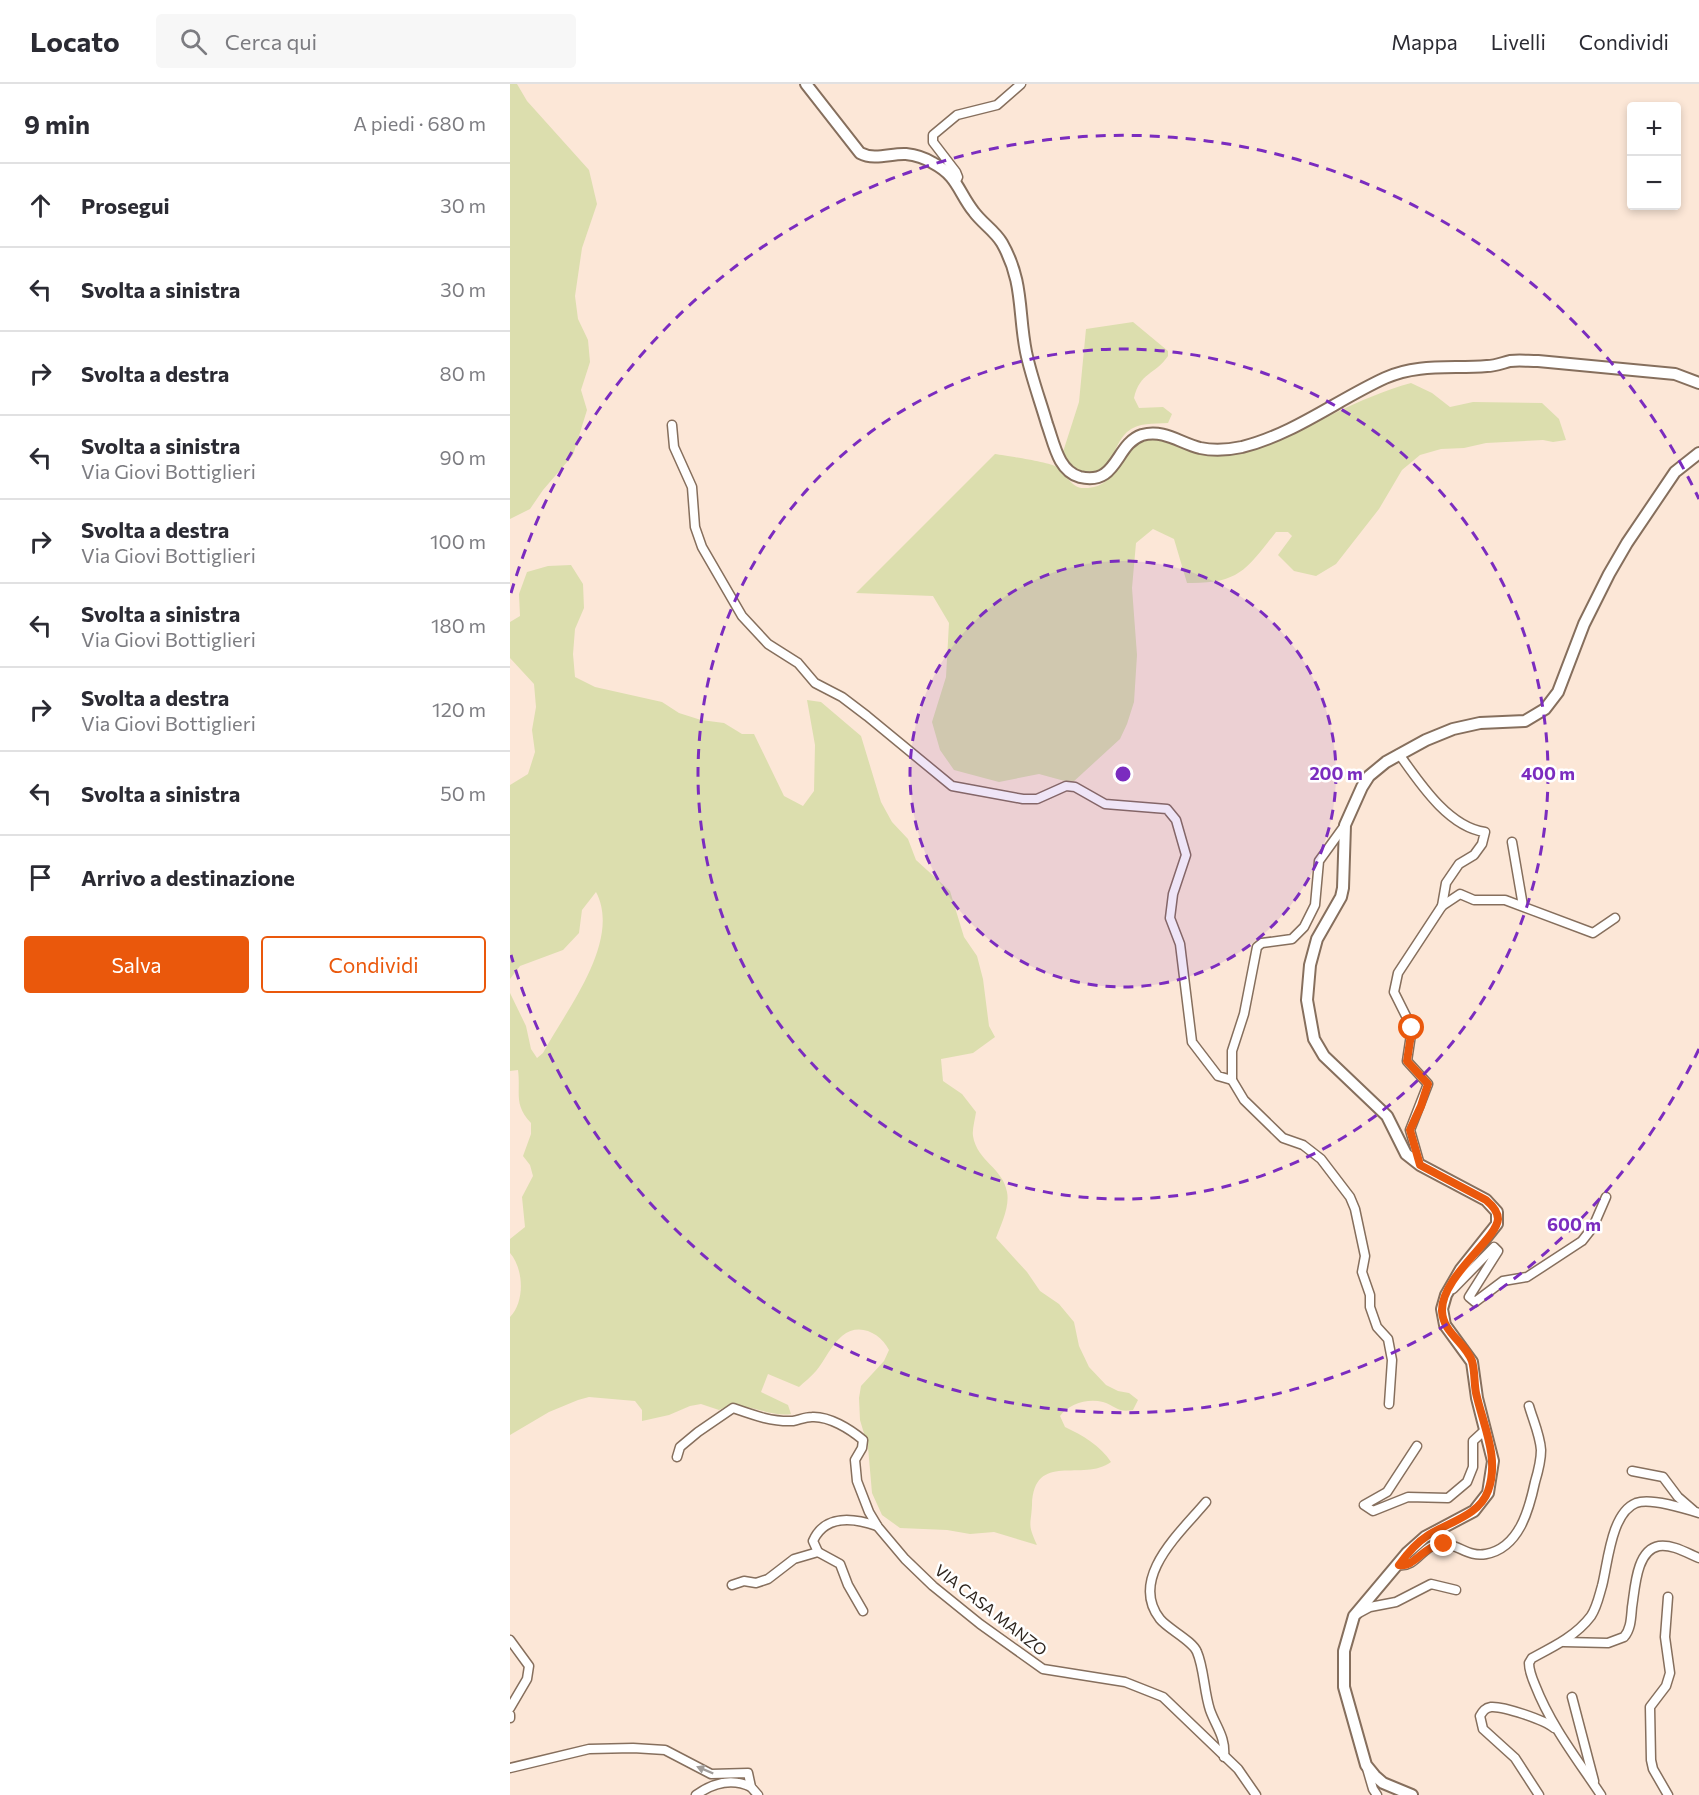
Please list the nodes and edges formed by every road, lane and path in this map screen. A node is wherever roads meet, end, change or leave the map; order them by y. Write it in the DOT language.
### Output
graph roads {
  1 [pos="806,84"];
  2 [pos="1020,84"];
  3 [pos="956,181"];
  4 [pos="1698,382"];
  5 [pos="672,424"];
  6 [pos="1699,453"];
  7 [pos="1399,754"];
  8 [pos="1345,825"];
  9 [pos="1512,842"];
  10 [pos="1442,906"];
  11 [pos="1523,906"];
  12 [pos="1615,918"];
  13 [pos="1232,1080"];
  14 [pos="1420,1165"];
  15 [pos="1606,1197"];
  16 [pos="1446,1295"];
  17 [pos="1389,1404"];
  18 [pos="1528,1406"];
  19 [pos="1485,1430"];
  20 [pos="1417,1446"];
  21 [pos="677,1457"];
  22 [pos="1632,1471"];
  23 [pos="1206,1502"];
  24 [pos="1697,1512"];
  25 [pos="878,1527"];
  26 [pos="818,1552"];
  27 [pos="1699,1558"];
  28 [pos="1399,1565"];
  29 [pos="732,1585"];
  30 [pos="1456,1590"];
  31 [pos="1668,1597"];
  32 [pos="863,1611"];
  33 [pos="1354,1616"];
  34 [pos="510,1640"];
  35 [pos="1564,1642"];
  36 [pos="1572,1697"];
  37 [pos="510,1708"];
  38 [pos="1556,1730"];
  39 [pos="1224,1757"];
  40 [pos="1366,1765"];
  41 [pos="510,1768"];
  42 [pos="752,1787"];
  43 [pos="1596,1787"];
  44 [pos="696,1795"];
  45 [pos="758,1795"];
  46 [pos="1256,1795"];
  47 [pos="1377,1795"];
  48 [pos="1412,1795"];
  49 [pos="1539,1795"];
  50 [pos="1601,1795"];
  51 [pos="1668,1795"];
  1 -- 3 [label="street"];
  2 -- 3 [label="street"];
  3 -- 4 [label="street"];
  5 -- 13 [label="street"];
  6 -- 7 [label="street"];
  7 -- 8 [label="street"];
  7 -- 10 [label="street"];
  8 -- 13 [label="street"];
  8 -- 14 [label="street"];
  9 -- 11 [label="street"];
  10 -- 11 [label="street"];
  10 -- 14 [label="street"];
  11 -- 12 [label="street"];
  13 -- 17 [label="street"];
  14 -- 16 [label="street"];
  15 -- 16 [label="street"];
  16 -- 19 [label="street"];
  18 -- 28 [label="street"];
  19 -- 20 [label="street"];
  19 -- 28 [label="street"];
  21 -- 25 [label="street, VIA CASA MANZO"];
  22 -- 24 [label="street"];
  23 -- 39 [label="street"];
  24 -- 35 [label="street"];
  25 -- 26 [label="street"];
  25 -- 39 [label="street, VIA CASA MANZO"];
  26 -- 29 [label="street"];
  26 -- 32 [label="street"];
  27 -- 35 [label="street"];
  28 -- 33 [label="street"];
  30 -- 33 [label="street"];
  31 -- 51 [label="street"];
  33 -- 40 [label="street"];
  34 -- 37 [label="street"];
  35 -- 38 [label="street"];
  36 -- 43 [label="street"];
  38 -- 43 [label="street"];
  38 -- 49 [label="street"];
  39 -- 46 [label="street, VIA CASA MANZO"];
  40 -- 47 [label="street"];
  40 -- 48 [label="street"];
  42 -- 41 [label="street, one-way"];
  42 -- 44 [label="street"];
  42 -- 45 [label="street"];
  43 -- 50 [label="street"];
}
